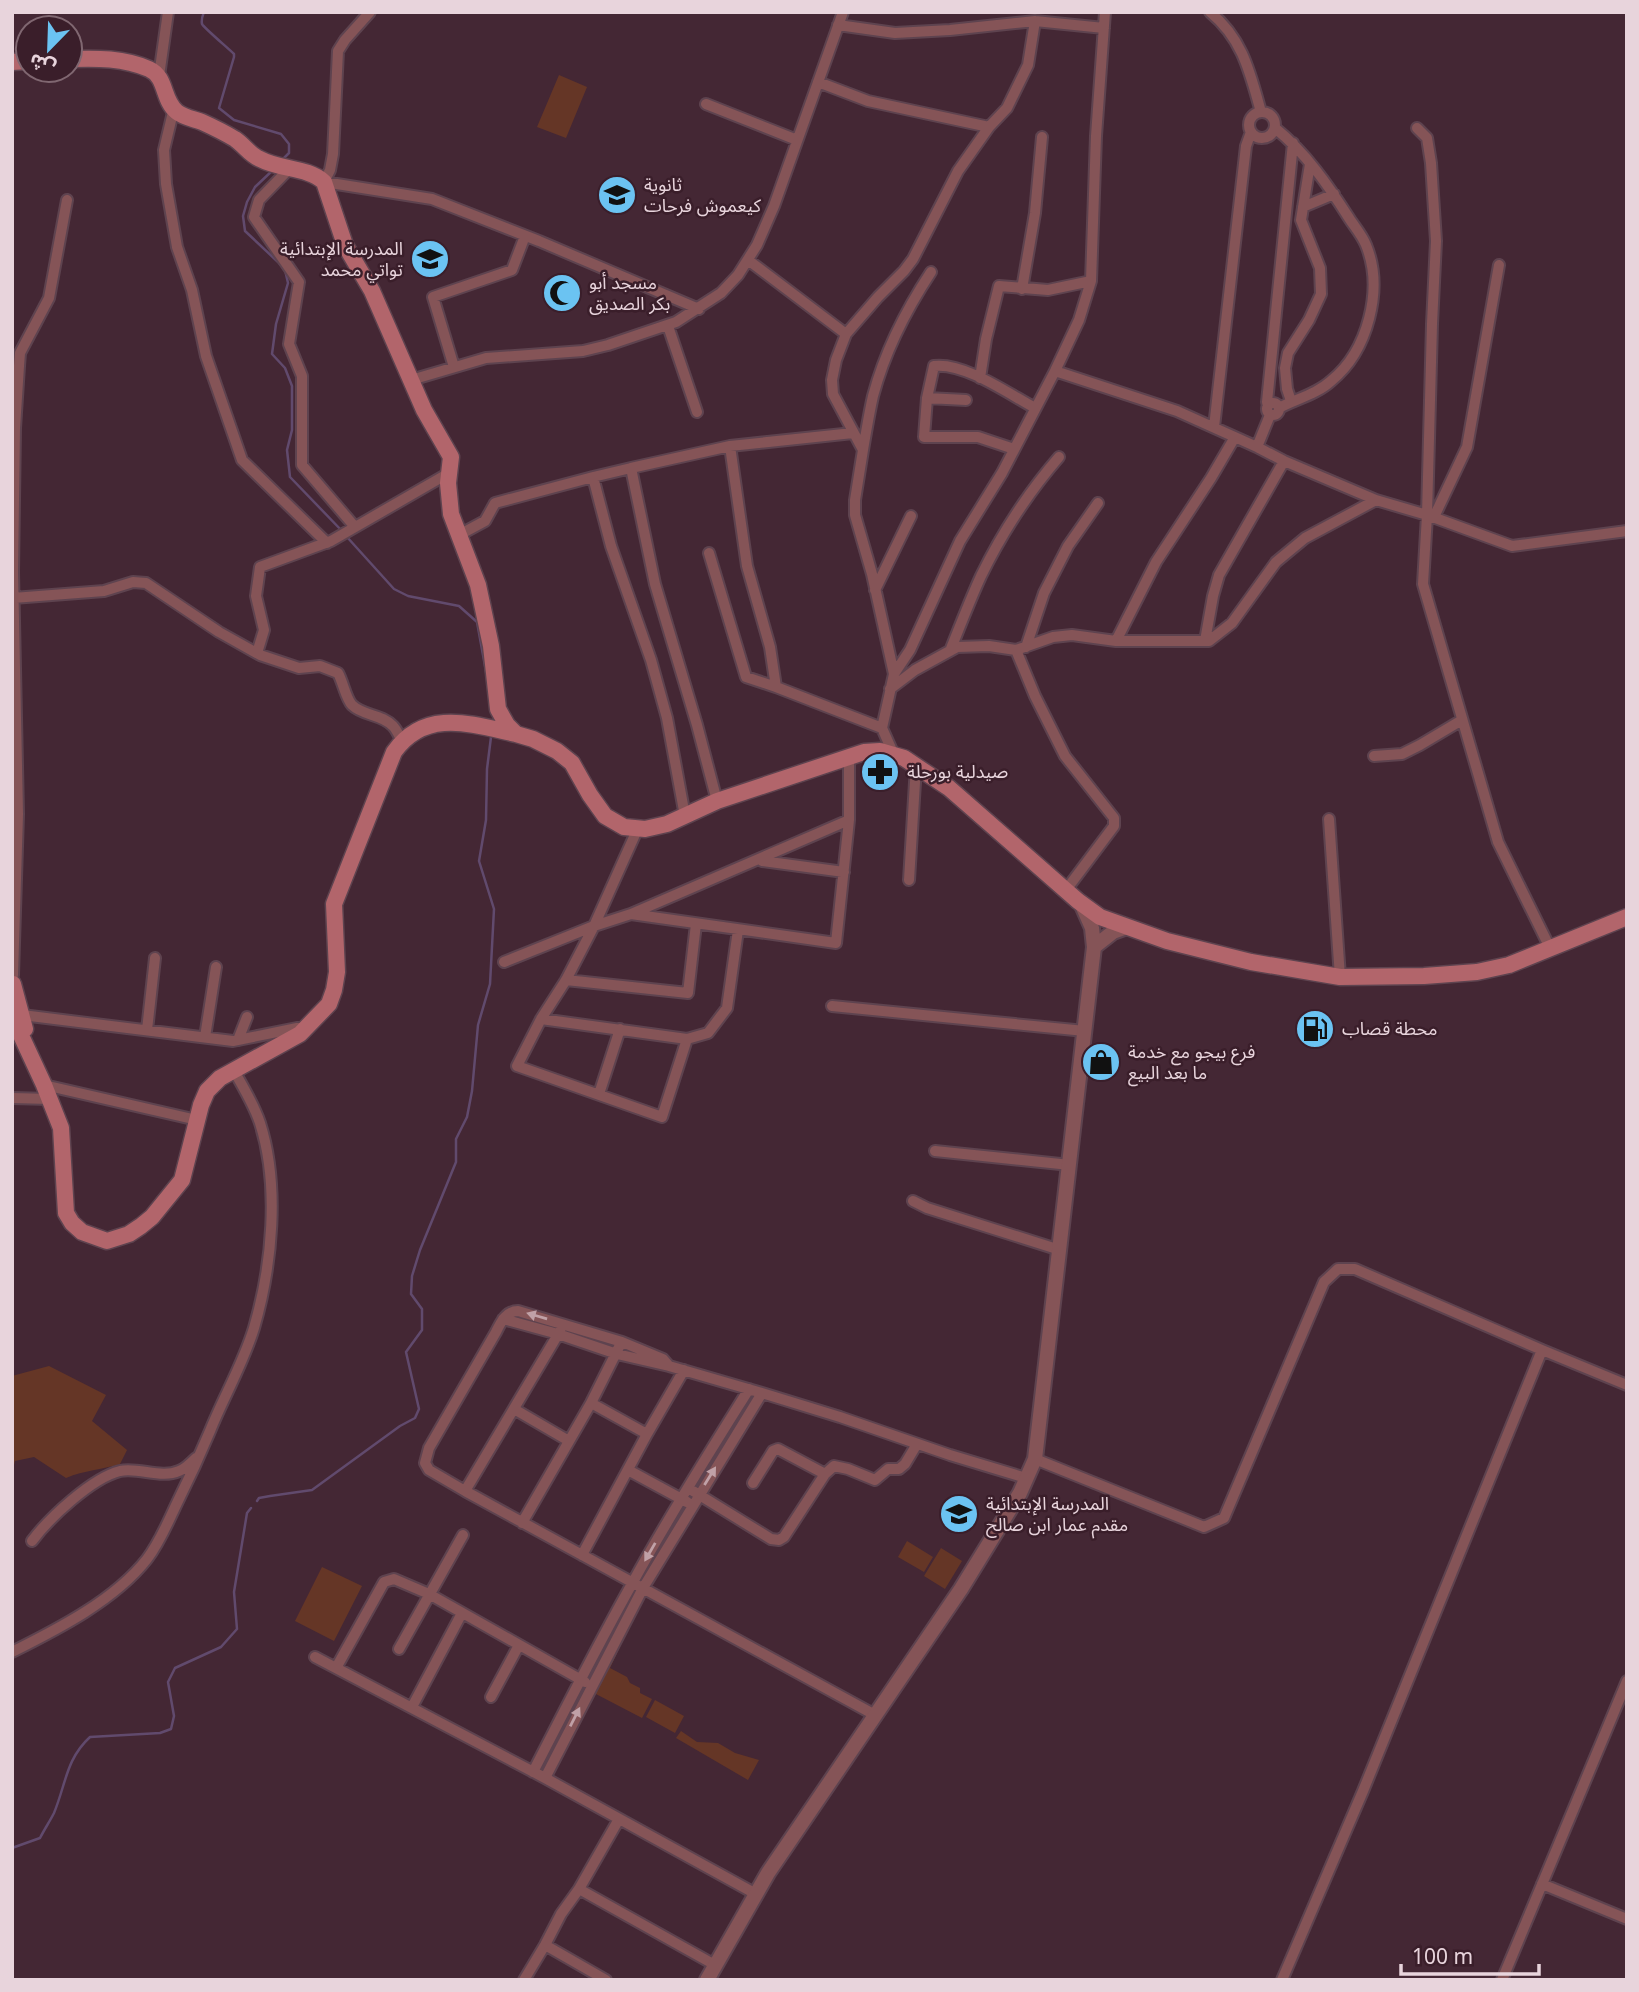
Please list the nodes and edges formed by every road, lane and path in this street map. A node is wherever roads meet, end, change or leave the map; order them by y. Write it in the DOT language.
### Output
graph roads {
  1 [pos="168,12"];
  2 [pos="370,12"];
  3 [pos="843,12"];
  4 [pos="1105,12"];
  5 [pos="1210,12"];
  6 [pos="1035,21"];
  7 [pos="838,25"];
  8 [pos="1104,28"];
  9 [pos="84,58"];
  10 [pos="159,76"];
  11 [pos="817,82"];
  12 [pos="706,104"];
  13 [pos="174,108"];
  14 [pos="1261,112"];
  15 [pos="989,127"];
  16 [pos="1275,128"];
  17 [pos="1417,128"];
  18 [pos="1251,132"];
  19 [pos="1042,137"];
  20 [pos="797,140"];
  21 [pos="1293,143"];
  22 [pos="1310,164"];
  23 [pos="281,167"];
  24 [pos="324,182"];
  25 [pos="1334,194"];
  26 [pos="67,200"];
  27 [pos="1303,207"];
  28 [pos="525,236"];
  29 [pos="748,260"];
  30 [pos="1499,265"];
  31 [pos="931,272"];
  32 [pos="1091,282"];
  33 [pos="1022,289"];
  34 [pos="699,309"];
  35 [pos="668,326"];
  36 [pos="846,334"];
  37 [pos="454,367"];
  38 [pos="1055,371"];
  39 [pos="980,378"];
  40 [pos="411,380"];
  41 [pos="927,398"];
  42 [pos="966,400"];
  43 [pos="1291,401"];
  44 [pos="1035,408"];
  45 [pos="1272,409"];
  46 [pos="697,412"];
  47 [pos="1214,427"];
  48 [pos="853,433"];
  49 [pos="1236,437"];
  50 [pos="730,446"];
  51 [pos="1257,447"];
  52 [pos="1014,449"];
  53 [pos="863,450"];
  54 [pos="1059,457"];
  55 [pos="1284,461"];
  56 [pos="631,468"];
  57 [pos="449,473"];
  58 [pos="593,477"];
  59 [pos="1376,500"];
  60 [pos="1098,503"];
  61 [pos="13,516"];
  62 [pos="911,516"];
  63 [pos="1431,516"];
  64 [pos="1627,531"];
  65 [pos="348,532"];
  66 [pos="459,535"];
  67 [pos="327,543"];
  68 [pos="709,553"];
  69 [pos="13,579"];
  70 [pos="875,590"];
  71 [pos="13,598"];
  72 [pos="1116,641"];
  73 [pos="1205,641"];
  74 [pos="1021,648"];
  75 [pos="950,652"];
  76 [pos="257,653"];
  77 [pos="894,674"];
  78 [pos="776,687"];
  79 [pos="890,690"];
  80 [pos="1462,720"];
  81 [pos="882,728"];
  82 [pos="516,734"];
  83 [pos="402,741"];
  84 [pos="894,755"];
  85 [pos="1374,756"];
  86 [pos="849,757"];
  87 [pos="916,766"];
  88 [pos="15,791"];
  89 [pos="717,800"];
  90 [pos="685,816"];
  91 [pos="1329,819"];
  92 [pos="849,820"];
  93 [pos="638,828"];
  94 [pos="760,860"];
  95 [pos="844,872"];
  96 [pos="909,880"];
  97 [pos="1066,890"];
  98 [pos="1080,902"];
  99 [pos="631,914"];
  100 [pos="1627,917"];
  101 [pos="696,924"];
  102 [pos="594,926"];
  103 [pos="1127,927"];
  104 [pos="738,930"];
  105 [pos="1094,947"];
  106 [pos="1550,950"];
  107 [pos="155,958"];
  108 [pos="504,962"];
  109 [pos="216,967"];
  110 [pos="1340,977"];
  111 [pos="13,980"];
  112 [pos="565,980"];
  113 [pos="832,1006"];
  114 [pos="17,1016"];
  115 [pos="247,1017"];
  116 [pos="541,1019"];
  117 [pos="306,1028"];
  118 [pos="620,1029"];
  119 [pos="147,1030"];
  120 [pos="1085,1031"];
  121 [pos="205,1037"];
  122 [pos="687,1039"];
  123 [pos="238,1040"];
  124 [pos="234,1070"];
  125 [pos="47,1092"];
  126 [pos="598,1094"];
  127 [pos="12,1098"];
  128 [pos="197,1120"];
  129 [pos="935,1150"];
  130 [pos="1070,1165"];
  131 [pos="913,1201"];
  132 [pos="1060,1250"];
  133 [pos="561,1329"];
  134 [pos="622,1342"];
  135 [pos="1542,1350"];
  136 [pos="617,1354"];
  137 [pos="669,1366"];
  138 [pos="684,1370"];
  139 [pos="1627,1385"];
  140 [pos="748,1389"];
  141 [pos="762,1393"];
  142 [pos="591,1403"];
  143 [pos="514,1409"];
  144 [pos="647,1434"];
  145 [pos="569,1441"];
  146 [pos="917,1444"];
  147 [pos="203,1451"];
  148 [pos="1035,1459"];
  149 [pos="628,1470"];
  150 [pos="825,1474"];
  151 [pos="1027,1478"];
  152 [pos="754,1483"];
  153 [pos="687,1488"];
  154 [pos="465,1491"];
  155 [pos="681,1499"];
  156 [pos="695,1500"];
  157 [pos="522,1522"];
  158 [pos="463,1535"];
  159 [pos="32,1541"];
  160 [pos="582,1555"];
  161 [pos="637,1585"];
  162 [pos="429,1594"];
  163 [pos="462,1613"];
  164 [pos="519,1645"];
  165 [pos="399,1649"];
  166 [pos="12,1652"];
  167 [pos="315,1657"];
  168 [pos="336,1668"];
  169 [pos="580,1679"];
  170 [pos="1627,1681"];
  171 [pos="591,1686"];
  172 [pos="491,1697"];
  173 [pos="412,1707"];
  174 [pos="875,1716"];
  175 [pos="533,1772"];
  176 [pos="545,1777"];
  177 [pos="619,1819"];
  178 [pos="1542,1884"];
  179 [pos="579,1889"];
  180 [pos="756,1894"];
  181 [pos="1627,1919"];
  182 [pos="545,1945"];
  183 [pos="715,1965"];
  184 [pos="524,1980"];
  185 [pos="606,1980"];
  186 [pos="706,1980"];
  187 [pos="1282,1980"];
  188 [pos="1502,1980"];
  1 -- 10 [label="street"];
  2 -- 24 [label="street"];
  3 -- 7 [label="street"];
  4 -- 8 [label="street"];
  5 -- 14 [label="street"];
  6 -- 7 [label="street"];
  6 -- 8 [label="street"];
  6 -- 15 [label="street"];
  7 -- 11 [label="street"];
  8 -- 32 [label="street"];
  9 -- 10 [label="main road"];
  10 -- 13 [label="main road"];
  11 -- 15 [label="street"];
  11 -- 20 [label="street"];
  12 -- 20 [label="street"];
  13 -- 23 [label="main road"];
  13 -- 67 [label="street"];
  14 -- 16 [label="street"];
  14 -- 18 [label="street"];
  15 -- 36 [label="street"];
  16 -- 18 [label="street"];
  16 -- 21 [label="street"];
  17 -- 63 [label="street"];
  18 -- 47 [label="street"];
  19 -- 33 [label="street"];
  20 -- 29 [label="street"];
  21 -- 22 [label="street"];
  21 -- 45 [label="street"];
  22 -- 25 [label="street"];
  22 -- 27 [label="street"];
  23 -- 24 [label="main road"];
  23 -- 65 [label="street"];
  24 -- 28 [label="street"];
  24 -- 40 [label="main road"];
  25 -- 27 [label="street"];
  25 -- 43 [label="street"];
  26 -- 61 [label="street"];
  27 -- 43 [label="street"];
  28 -- 34 [label="street"];
  28 -- 37 [label="street"];
  29 -- 34 [label="street"];
  29 -- 36 [label="street"];
  30 -- 63 [label="street"];
  31 -- 53 [label="street"];
  32 -- 33 [label="street"];
  32 -- 38 [label="street"];
  33 -- 39 [label="street"];
  34 -- 35 [label="street"];
  35 -- 37 [label="street"];
  35 -- 46 [label="street"];
  36 -- 48 [label="street"];
  37 -- 40 [label="street"];
  38 -- 44 [label="street"];
  38 -- 47 [label="street"];
  39 -- 41 [label="street"];
  39 -- 44 [label="street"];
  40 -- 57 [label="main road"];
  41 -- 42 [label="street"];
  41 -- 52 [label="street"];
  43 -- 45 [label="street"];
  44 -- 52 [label="street"];
  45 -- 51 [label="street"];
  47 -- 49 [label="street"];
  48 -- 50 [label="street"];
  48 -- 53 [label="street"];
  49 -- 51 [label="street"];
  49 -- 72 [label="street"];
  50 -- 56 [label="street"];
  50 -- 78 [label="street"];
  51 -- 55 [label="street"];
  52 -- 77 [label="street"];
  53 -- 70 [label="street"];
  54 -- 75 [label="street"];
  55 -- 59 [label="street"];
  55 -- 73 [label="street"];
  56 -- 58 [label="street"];
  56 -- 89 [label="street"];
  57 -- 65 [label="street"];
  57 -- 66 [label="main road"];
  58 -- 66 [label="street"];
  58 -- 90 [label="street"];
  59 -- 63 [label="street"];
  59 -- 73 [label="street"];
  60 -- 74 [label="street"];
  61 -- 69 [label="street"];
  62 -- 70 [label="street"];
  63 -- 64 [label="street"];
  63 -- 80 [label="street"];
  65 -- 67 [label="street"];
  66 -- 82 [label="main road"];
  67 -- 76 [label="street"];
  68 -- 78 [label="street"];
  69 -- 71 [label="street"];
  70 -- 77 [label="street"];
  71 -- 76 [label="street"];
  71 -- 88 [label="street"];
  72 -- 73 [label="street"];
  72 -- 74 [label="street"];
  74 -- 75 [label="street"];
  74 -- 97 [label="street"];
  75 -- 79 [label="street"];
  76 -- 83 [label="street"];
  77 -- 79 [label="street"];
  78 -- 81 [label="street"];
  79 -- 81 [label="street"];
  80 -- 85 [label="street"];
  80 -- 106 [label="street"];
  81 -- 84 [label="street"];
  82 -- 83 [label="main road"];
  82 -- 93 [label="main road"];
  83 -- 117 [label="main road"];
  84 -- 86 [label="main road"];
  84 -- 87 [label="main road"];
  86 -- 89 [label="main road"];
  86 -- 92 [label="street"];
  87 -- 96 [label="street"];
  87 -- 97 [label="main road"];
  88 -- 111 [label="street"];
  89 -- 90 [label="main road"];
  90 -- 93 [label="main road"];
  91 -- 110 [label="street"];
  92 -- 94 [label="street"];
  92 -- 95 [label="street"];
  93 -- 102 [label="street"];
  94 -- 95 [label="street"];
  94 -- 99 [label="street"];
  95 -- 104 [label="street"];
  97 -- 98 [label="main road"];
  98 -- 103 [label="main road"];
  98 -- 105 [label="street"];
  99 -- 101 [label="street"];
  99 -- 102 [label="street"];
  100 -- 106 [label="main road"];
  101 -- 104 [label="street"];
  101 -- 112 [label="street"];
  102 -- 108 [label="street"];
  102 -- 112 [label="street"];
  103 -- 105 [label="street"];
  103 -- 110 [label="main road"];
  104 -- 122 [label="street"];
  105 -- 120 [label="street"];
  106 -- 110 [label="main road"];
  107 -- 119 [label="street"];
  109 -- 121 [label="street"];
  111 -- 114 [label="main road"];
  112 -- 116 [label="street"];
  113 -- 120 [label="street"];
  114 -- 119 [label="street"];
  114 -- 125 [label="main road"];
  115 -- 123 [label="street"];
  116 -- 118 [label="street"];
  116 -- 126 [label="street"];
  117 -- 123 [label="street"];
  117 -- 124 [label="main road"];
  118 -- 122 [label="street"];
  118 -- 126 [label="street"];
  119 -- 121 [label="street"];
  120 -- 130 [label="street"];
  121 -- 123 [label="street"];
  122 -- 126 [label="street"];
  124 -- 128 [label="main road"];
  124 -- 147 [label="street"];
  125 -- 127 [label="street"];
  125 -- 128 [label="street"];
  125 -- 128 [label="main road"];
  129 -- 130 [label="street"];
  130 -- 132 [label="street"];
  131 -- 132 [label="street"];
  132 -- 148 [label="street"];
  133 -- 134 [label="street"];
  133 -- 136 [label="street"];
  133 -- 143 [label="street"];
  133 -- 154 [label="street"];
  134 -- 136 [label="street"];
  134 -- 137 [label="street"];
  135 -- 139 [label="street"];
  135 -- 148 [label="street"];
  135 -- 187 [label="street"];
  136 -- 137 [label="street"];
  136 -- 142 [label="street"];
  137 -- 138 [label="street"];
  138 -- 140 [label="street"];
  138 -- 144 [label="street"];
  140 -- 141 [label="street"];
  140 -- 153 [label="street"];
  141 -- 146 [label="street"];
  156 -- 141 [label="street, one-way"];
  142 -- 144 [label="street"];
  142 -- 145 [label="street"];
  143 -- 145 [label="street"];
  143 -- 154 [label="street"];
  144 -- 149 [label="street"];
  145 -- 157 [label="street"];
  146 -- 150 [label="street"];
  146 -- 151 [label="street"];
  147 -- 159 [label="street"];
  147 -- 166 [label="street"];
  148 -- 151 [label="street"];
  149 -- 155 [label="street"];
  149 -- 160 [label="street"];
  150 -- 152 [label="street"];
  150 -- 156 [label="street"];
  151 -- 174 [label="street"];
  153 -- 155 [label="street"];
  153 -- 156 [label="street"];
  154 -- 157 [label="street"];
  155 -- 156 [label="street"];
  155 -- 161 [label="street, one-way"];
  156 -- 161 [label="street"];
  157 -- 160 [label="street"];
  158 -- 162 [label="street"];
  160 -- 161 [label="street"];
  161 -- 169 [label="street"];
  161 -- 171 [label="street"];
  161 -- 174 [label="street"];
  162 -- 163 [label="street"];
  162 -- 165 [label="street"];
  162 -- 168 [label="street"];
  163 -- 164 [label="street"];
  163 -- 173 [label="street"];
  164 -- 169 [label="street"];
  164 -- 172 [label="street"];
  167 -- 168 [label="street"];
  168 -- 173 [label="street"];
  169 -- 171 [label="street"];
  169 -- 175 [label="street"];
  170 -- 178 [label="street"];
  176 -- 171 [label="street, one-way"];
  173 -- 175 [label="street"];
  174 -- 180 [label="street"];
  175 -- 176 [label="street"];
  176 -- 177 [label="street"];
  177 -- 179 [label="street"];
  177 -- 180 [label="street"];
  178 -- 181 [label="street"];
  178 -- 188 [label="street"];
  179 -- 182 [label="street"];
  179 -- 183 [label="street"];
  180 -- 183 [label="street"];
  182 -- 184 [label="street"];
  182 -- 185 [label="street"];
  183 -- 186 [label="street"];
}
